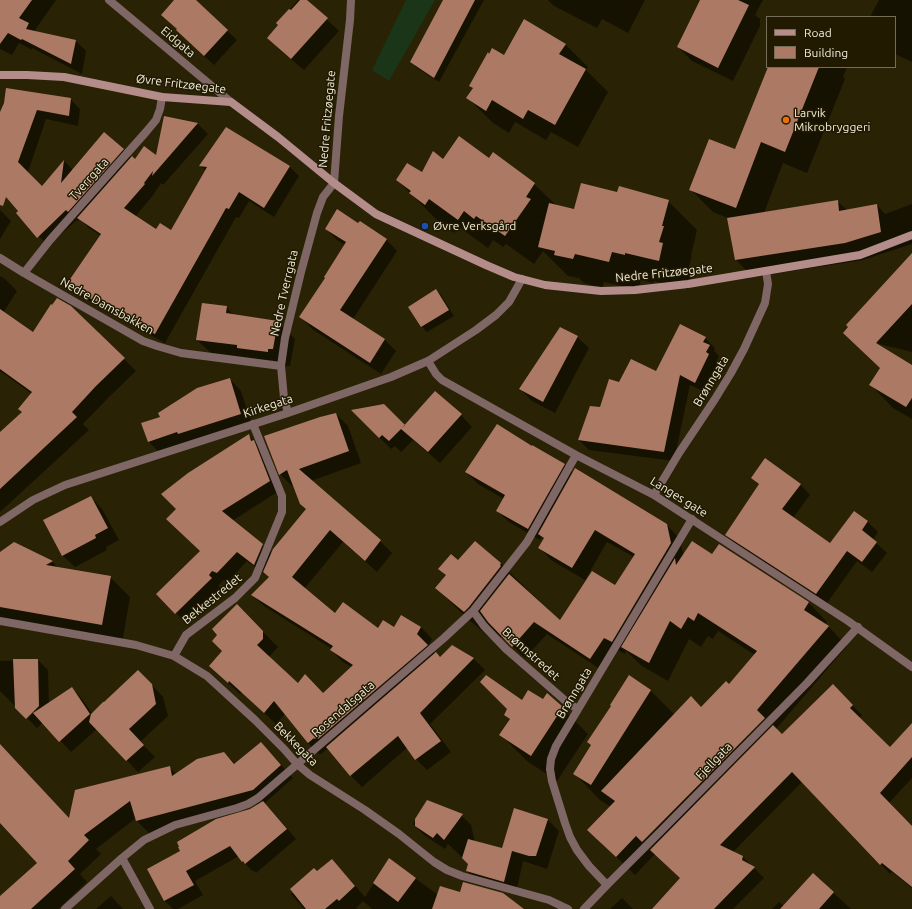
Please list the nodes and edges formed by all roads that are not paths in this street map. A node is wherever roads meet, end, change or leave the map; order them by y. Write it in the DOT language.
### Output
graph roads {
  1 [pos="109,0"];
  2 [pos="351,0"];
  3 [pos="0,75"];
  4 [pos="162,96"];
  5 [pos="231,102"];
  6 [pos="334,182"];
  7 [pos="912,235"];
  8 [pos="0,258"];
  9 [pos="766,271"];
  10 [pos="24,273"];
  11 [pos="522,279"];
  12 [pos="428,361"];
  13 [pos="282,366"];
  14 [pos="288,413"];
  15 [pos="253,424"];
  16 [pos="576,455"];
  17 [pos="654,495"];
  18 [pos="692,519"];
  19 [pos="0,522"];
  20 [pos="473,611"];
  21 [pos="0,621"];
  22 [pos="858,627"];
  23 [pos="174,656"];
  24 [pos="912,667"];
  25 [pos="578,708"];
  26 [pos="297,764"];
  27 [pos="122,858"];
  28 [pos="607,885"];
  29 [pos="65,909"];
  30 [pos="150,909"];
  31 [pos="568,909"];
  32 [pos="584,909"];
  1 -- 5 [label="street, Eidgata"];
  2 -- 6 [label="street, Nedre Fritzøegate"];
  3 -- 4 [label="main road, Øvre Fritzøegate"];
  4 -- 5 [label="main road, Øvre Fritzøegate"];
  4 -- 10 [label="street, Tverrgata"];
  5 -- 6 [label="main road, Øvre Fritzøegate"];
  6 -- 11 [label="main road, Nedre Fritzøegate"];
  6 -- 13 [label="street, Nedre Tverrgata"];
  7 -- 9 [label="main road, Nedre Fritzøegate"];
  8 -- 10 [label="street, Nedre Damsbakken"];
  9 -- 11 [label="main road, Nedre Fritzøegate"];
  9 -- 17 [label="street, Brønngata"];
  10 -- 13 [label="street, Nedre Damsbakken"];
  11 -- 12 [label="street, Kirkegata"];
  12 -- 14 [label="street, Kirkegata"];
  12 -- 16 [label="street, Langes gate"];
  13 -- 14 [label="street, Nedre Tverrgata"];
  14 -- 15 [label="street, Kirkegata"];
  15 -- 19 [label="street, Kirkegata"];
  15 -- 23 [label="street, Bekkestredet"];
  16 -- 17 [label="street, Langes gate"];
  16 -- 20 [label="street, Rosendalsgata"];
  17 -- 18 [label="street, Langes gate"];
  18 -- 22 [label="street, Langes gate"];
  18 -- 25 [label="street, Brønngata"];
  20 -- 25 [label="street, Brønnstredet"];
  20 -- 26 [label="street, Rosendalsgata"];
  21 -- 23 [label="street, Bekkegata"];
  22 -- 24 [label="street, Langes gate"];
  22 -- 28 [label="street, Fjellgata"];
  23 -- 26 [label="street, Bekkegata"];
  25 -- 28 [label="street, Brønngata"];
  26 -- 27 [label="street, Rosendalsgata"];
  26 -- 31 [label="street, Bekkegata"];
  27 -- 29 [label="street, Rosendalsgata"];
  27 -- 30 [label="street"];
  28 -- 32 [label="street, Fjellgata"];
}
